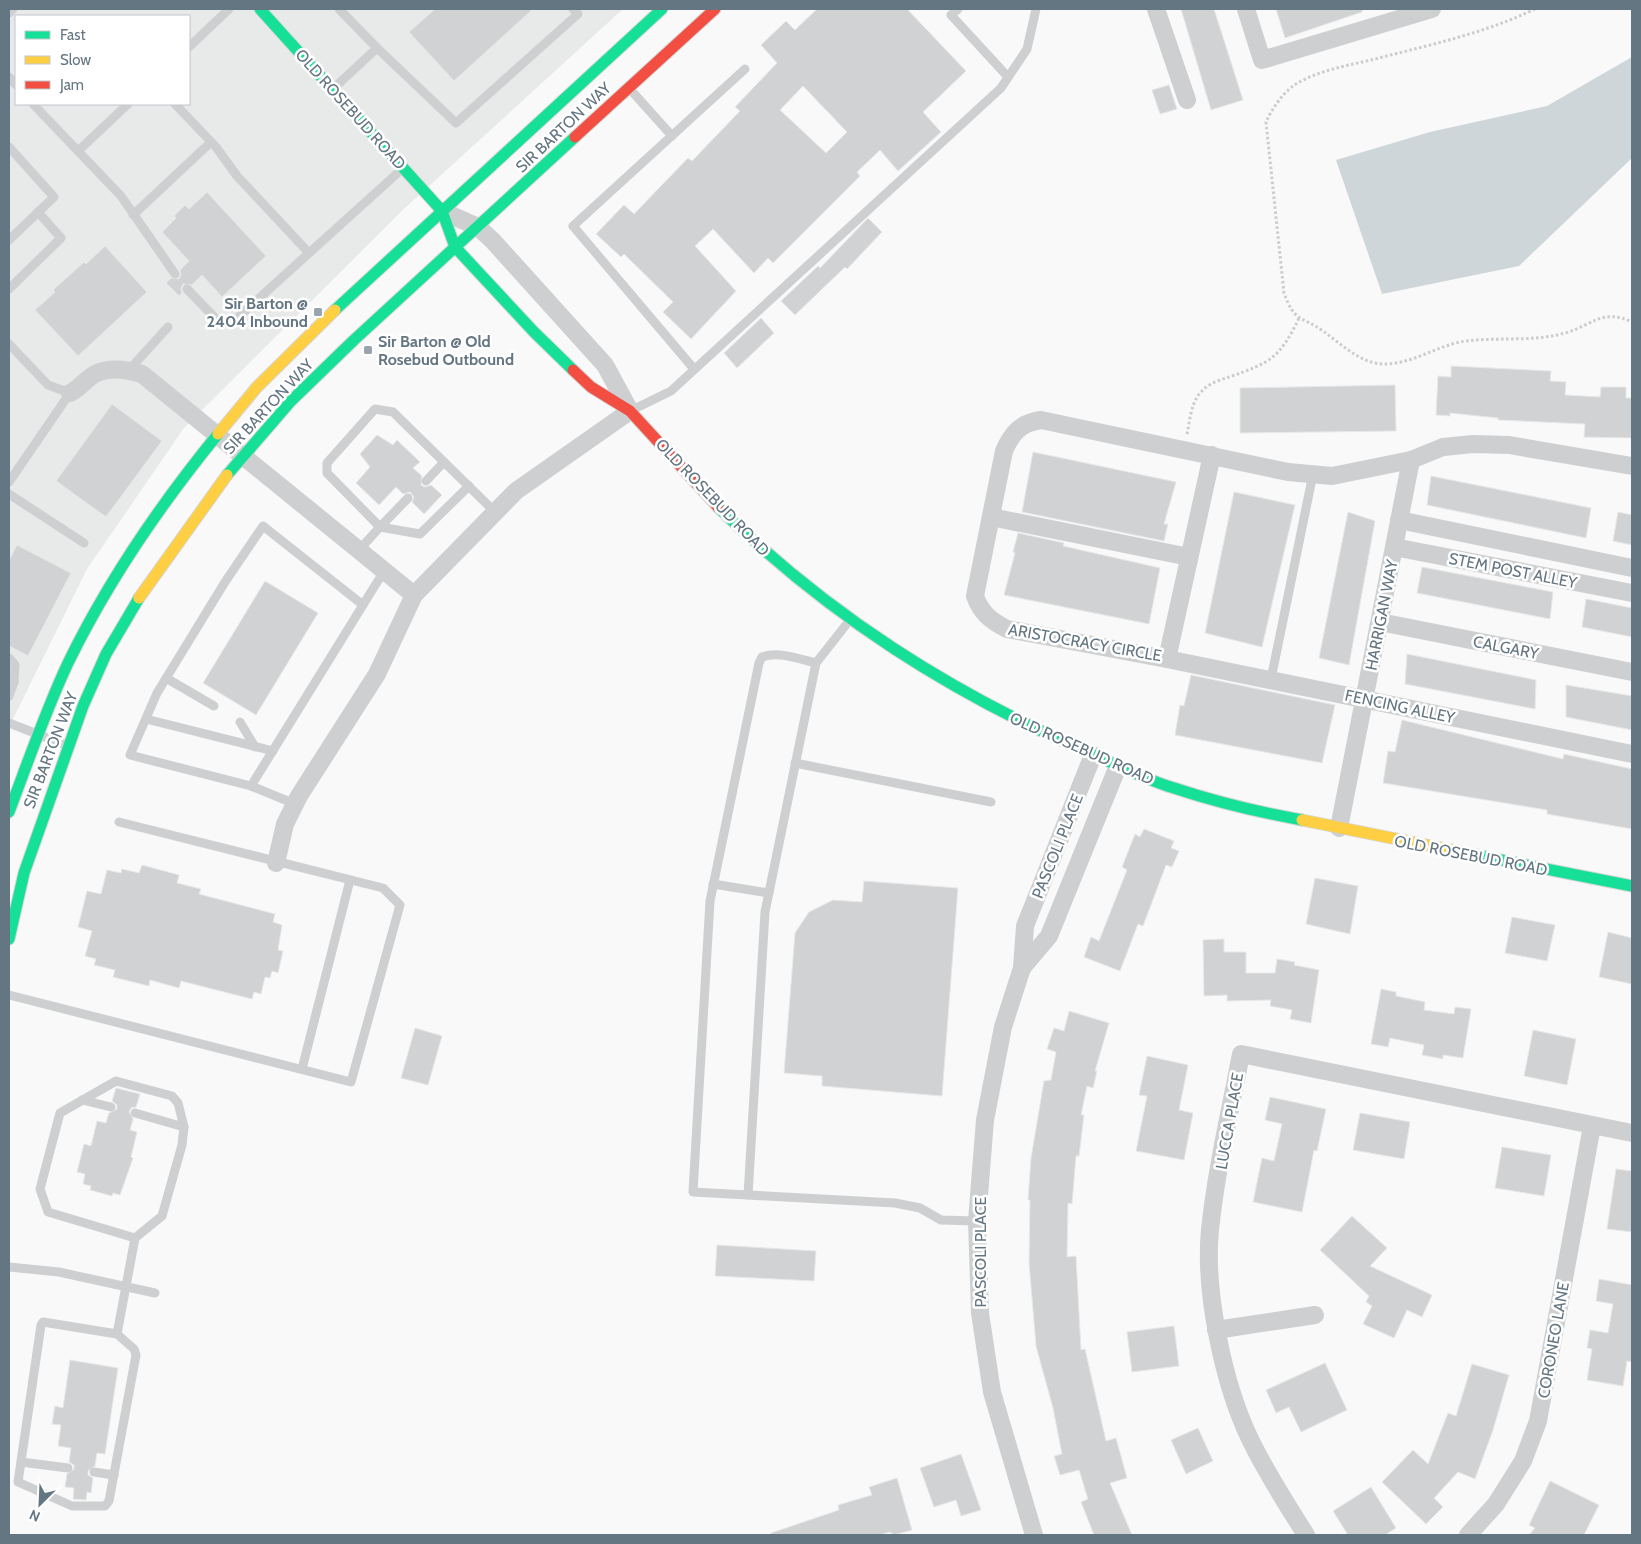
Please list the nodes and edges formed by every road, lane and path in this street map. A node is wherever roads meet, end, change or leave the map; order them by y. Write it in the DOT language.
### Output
graph roads {
  1 [pos="13,9"];
  2 [pos="229,9"];
  3 [pos="260,9"];
  4 [pos="339,9"];
  5 [pos="662,9"];
  6 [pos="715,9"];
  7 [pos="958,9"];
  8 [pos="1036,9"];
  9 [pos="1156,9"];
  10 [pos="1246,9"];
  11 [pos="1431,9"];
  12 [pos="1535,9"];
  13 [pos="578,10"];
  14 [pos="9,13"];
  15 [pos="190,46"];
  16 [pos="377,48"];
  17 [pos="745,69"];
  18 [pos="1008,77"];
  19 [pos="629,88"];
  20 [pos="332,89"];
  21 [pos="1187,100"];
  22 [pos="34,105"];
  23 [pos="127,105"];
  24 [pos="176,105"];
  25 [pos="672,136"];
  26 [pos="211,142"];
  27 [pos="9,147"];
  28 [pos="78,151"];
  29 [pos="404,167"];
  30 [pos="442,211"];
  31 [pos="38,212"];
  32 [pos="133,215"];
  33 [pos="478,227"];
  34 [pos="9,240"];
  35 [pos="455,247"];
  36 [pos="309,253"];
  37 [pos="175,274"];
  38 [pos="9,289"];
  39 [pos="187,289"];
  40 [pos="1299,318"];
  41 [pos="1632,322"];
  42 [pos="168,327"];
  43 [pos="9,344"];
  44 [pos="694,369"];
  45 [pos="129,370"];
  46 [pos="70,392"];
  47 [pos="630,411"];
  48 [pos="218,434"];
  49 [pos="1184,449"];
  50 [pos="1212,455"];
  51 [pos="243,456"];
  52 [pos="1411,460"];
  53 [pos="444,462"];
  54 [pos="1632,466"];
  55 [pos="1313,474"];
  56 [pos="426,481"];
  57 [pos="9,482"];
  58 [pos="469,486"];
  59 [pos="9,494"];
  60 [pos="408,498"];
  61 [pos="496,512"];
  62 [pos="990,518"];
  63 [pos="1399,520"];
  64 [pos="380,527"];
  65 [pos="84,543"];
  66 [pos="1394,547"];
  67 [pos="359,550"];
  68 [pos="1189,557"];
  69 [pos="1632,568"];
  70 [pos="384,571"];
  71 [pos="1632,593"];
  72 [pos="414,595"];
  73 [pos="363,606"];
  74 [pos="850,620"];
  75 [pos="1380,622"];
  76 [pos="9,658"];
  77 [pos="1167,659"];
  78 [pos="816,663"];
  79 [pos="1632,672"];
  80 [pos="166,678"];
  81 [pos="1271,679"];
  82 [pos="11,680"];
  83 [pos="9,696"];
  84 [pos="1364,698"];
  85 [pos="214,706"];
  86 [pos="146,719"];
  87 [pos="240,722"];
  88 [pos="9,723"];
  89 [pos="38,736"];
  90 [pos="68,746"];
  91 [pos="255,747"];
  92 [pos="273,751"];
  93 [pos="1632,754"];
  94 [pos="1093,755"];
  95 [pos="795,762"];
  96 [pos="1118,766"];
  97 [pos="251,786"];
  98 [pos="991,802"];
  99 [pos="295,804"];
  100 [pos="9,812"];
  101 [pos="119,822"];
  102 [pos="1339,828"];
  103 [pos="276,863"];
  104 [pos="350,880"];
  105 [pos="713,884"];
  106 [pos="1632,886"];
  107 [pos="769,893"];
  108 [pos="9,939"];
  109 [pos="1022,968"];
  110 [pos="9,995"];
  111 [pos="302,1069"];
  112 [pos="82,1100"];
  113 [pos="111,1107"];
  114 [pos="135,1113"];
  115 [pos="1592,1126"];
  116 [pos="184,1127"];
  117 [pos="1632,1133"];
  118 [pos="748,1195"];
  119 [pos="978,1221"];
  120 [pos="135,1238"];
  121 [pos="9,1267"];
  122 [pos="124,1285"];
  123 [pos="155,1293"];
  124 [pos="1314,1316"];
  125 [pos="1216,1330"];
  126 [pos="116,1334"];
  127 [pos="21,1462"];
  128 [pos="68,1468"];
  129 [pos="94,1472"];
  130 [pos="114,1475"];
  131 [pos="1033,1535"];
  132 [pos="1306,1535"];
  133 [pos="1468,1535"];
  1 -- 14 [label="lane"];
  2 -- 15 [label="lane"];
  3 -- 20 [label="main road, OLD ROSEBUD ROAD"];
  4 -- 16 [label="lane"];
  5 -- 30 [label="main road, SIR BARTON WAY"];
  6 -- 19 [label="main road, SIR BARTON WAY"];
  7 -- 18 [label="lane"];
  8 -- 18 [label="lane"];
  9 -- 21 [label="street"];
  10 -- 11 [label="street"];
  12 -- 40 [label="path"];
  13 -- 16 [label="lane"];
  16 -- 20 [label="lane"];
  17 -- 25 [label="lane"];
  18 -- 44 [label="lane"];
  19 -- 25 [label="lane"];
  19 -- 33 [label="main road, SIR BARTON WAY"];
  20 -- 29 [label="main road, OLD ROSEBUD ROAD"];
  22 -- 28 [label="lane"];
  23 -- 28 [label="lane"];
  24 -- 26 [label="lane"];
  25 -- 44 [label="lane"];
  26 -- 32 [label="lane"];
  26 -- 36 [label="lane"];
  27 -- 31 [label="lane"];
  28 -- 32 [label="lane"];
  29 -- 30 [label="main road, OLD ROSEBUD ROAD"];
  29 -- 36 [label="lane"];
  30 -- 33 [label="street, OLD ROSEBUD ROAD"];
  30 -- 35 [label="main road, OLD ROSEBUD ROAD"];
  30 -- 48 [label="main road, SIR BARTON WAY"];
  31 -- 34 [label="lane"];
  31 -- 38 [label="lane"];
  32 -- 37 [label="lane"];
  33 -- 35 [label="main road, SIR BARTON WAY"];
  33 -- 47 [label="street, OLD ROSEBUD ROAD"];
  35 -- 47 [label="main road, OLD ROSEBUD ROAD"];
  35 -- 51 [label="main road, SIR BARTON WAY"];
  36 -- 39 [label="lane"];
  40 -- 41 [label="path"];
  40 -- 49 [label="path"];
  42 -- 45 [label="lane"];
  43 -- 46 [label="lane"];
  44 -- 47 [label="lane"];
  45 -- 46 [label="street"];
  45 -- 48 [label="street"];
  46 -- 57 [label="lane"];
  47 -- 61 [label="street"];
  47 -- 74 [label="main road, OLD ROSEBUD ROAD"];
  48 -- 51 [label="street"];
  48 -- 89 [label="main road, SIR BARTON WAY"];
  49 -- 50 [label="street, ARISTOCRACY CIRCLE"];
  49 -- 62 [label="street, ARISTOCRACY CIRCLE"];
  50 -- 55 [label="street, ARISTOCRACY CIRCLE"];
  50 -- 68 [label="street, ARISTOCRACY CIRCLE"];
  51 -- 67 [label="street"];
  51 -- 90 [label="main road, SIR BARTON WAY"];
  52 -- 54 [label="street, ARISTOCRACY CIRCLE"];
  52 -- 55 [label="street, ARISTOCRACY CIRCLE"];
  52 -- 63 [label="street, HARRIGAN WAY"];
  53 -- 56 [label="lane"];
  53 -- 58 [label="lane"];
  53 -- 64 [label="lane"];
  55 -- 81 [label="lane"];
  58 -- 61 [label="lane"];
  58 -- 64 [label="lane"];
  59 -- 65 [label="lane"];
  60 -- 64 [label="lane"];
  61 -- 72 [label="street"];
  62 -- 68 [label="street"];
  62 -- 77 [label="street, ARISTOCRACY CIRCLE"];
  63 -- 66 [label="street, HARRIGAN WAY"];
  63 -- 69 [label="street, STEM POST ALLEY"];
  64 -- 67 [label="lane"];
  66 -- 71 [label="street, STEM POST ALLEY"];
  66 -- 75 [label="street, HARRIGAN WAY"];
  67 -- 70 [label="street"];
  68 -- 77 [label="street, ARISTOCRACY CIRCLE"];
  70 -- 72 [label="street"];
  70 -- 73 [label="lane"];
  72 -- 99 [label="street"];
  73 -- 80 [label="lane"];
  73 -- 92 [label="lane"];
  74 -- 78 [label="lane"];
  74 -- 94 [label="main road, OLD ROSEBUD ROAD"];
  75 -- 79 [label="street, CALGARY"];
  75 -- 84 [label="street, HARRIGAN WAY"];
  76 -- 82 [label="lane"];
  77 -- 81 [label="street, FENCING ALLEY"];
  78 -- 95 [label="lane"];
  78 -- 105 [label="lane"];
  80 -- 85 [label="lane"];
  80 -- 86 [label="lane"];
  81 -- 84 [label="street, FENCING ALLEY"];
  82 -- 83 [label="lane"];
  84 -- 93 [label="street, FENCING ALLEY"];
  84 -- 102 [label="street, HARRIGAN WAY"];
  86 -- 91 [label="lane"];
  86 -- 97 [label="lane"];
  87 -- 91 [label="lane"];
  88 -- 89 [label="lane"];
  89 -- 90 [label="lane"];
  89 -- 100 [label="main road, SIR BARTON WAY"];
  90 -- 108 [label="main road, SIR BARTON WAY"];
  91 -- 92 [label="lane"];
  92 -- 97 [label="lane"];
  94 -- 96 [label="main road, OLD ROSEBUD ROAD"];
  94 -- 109 [label="street, PASCOLI PLACE"];
  95 -- 98 [label="lane"];
  95 -- 107 [label="lane"];
  96 -- 102 [label="main road, OLD ROSEBUD ROAD"];
  96 -- 109 [label="street, PASCOLI PLACE"];
  97 -- 99 [label="lane"];
  99 -- 103 [label="street"];
  101 -- 103 [label="lane"];
  102 -- 106 [label="main road, OLD ROSEBUD ROAD"];
  103 -- 104 [label="lane"];
  104 -- 111 [label="lane"];
  104 -- 111 [label="lane"];
  105 -- 107 [label="lane"];
  105 -- 118 [label="lane"];
  107 -- 118 [label="lane"];
  109 -- 119 [label="street, PASCOLI PLACE"];
  110 -- 111 [label="lane"];
  112 -- 113 [label="lane"];
  112 -- 116 [label="lane"];
  112 -- 120 [label="lane"];
  114 -- 116 [label="lane"];
  115 -- 117 [label="street, LUCCA PLACE"];
  115 -- 125 [label="street, LUCCA PLACE"];
  115 -- 133 [label="street, CORONEO LANE"];
  116 -- 120 [label="lane"];
  118 -- 119 [label="lane"];
  119 -- 131 [label="street, PASCOLI PLACE"];
  120 -- 122 [label="lane"];
  121 -- 122 [label="lane"];
  122 -- 123 [label="lane"];
  122 -- 126 [label="lane"];
  124 -- 125 [label="street"];
  125 -- 132 [label="street, LUCCA PLACE"];
  126 -- 127 [label="lane"];
  126 -- 130 [label="lane"];
  127 -- 128 [label="lane"];
  127 -- 130 [label="lane"];
  129 -- 130 [label="lane"];
}
